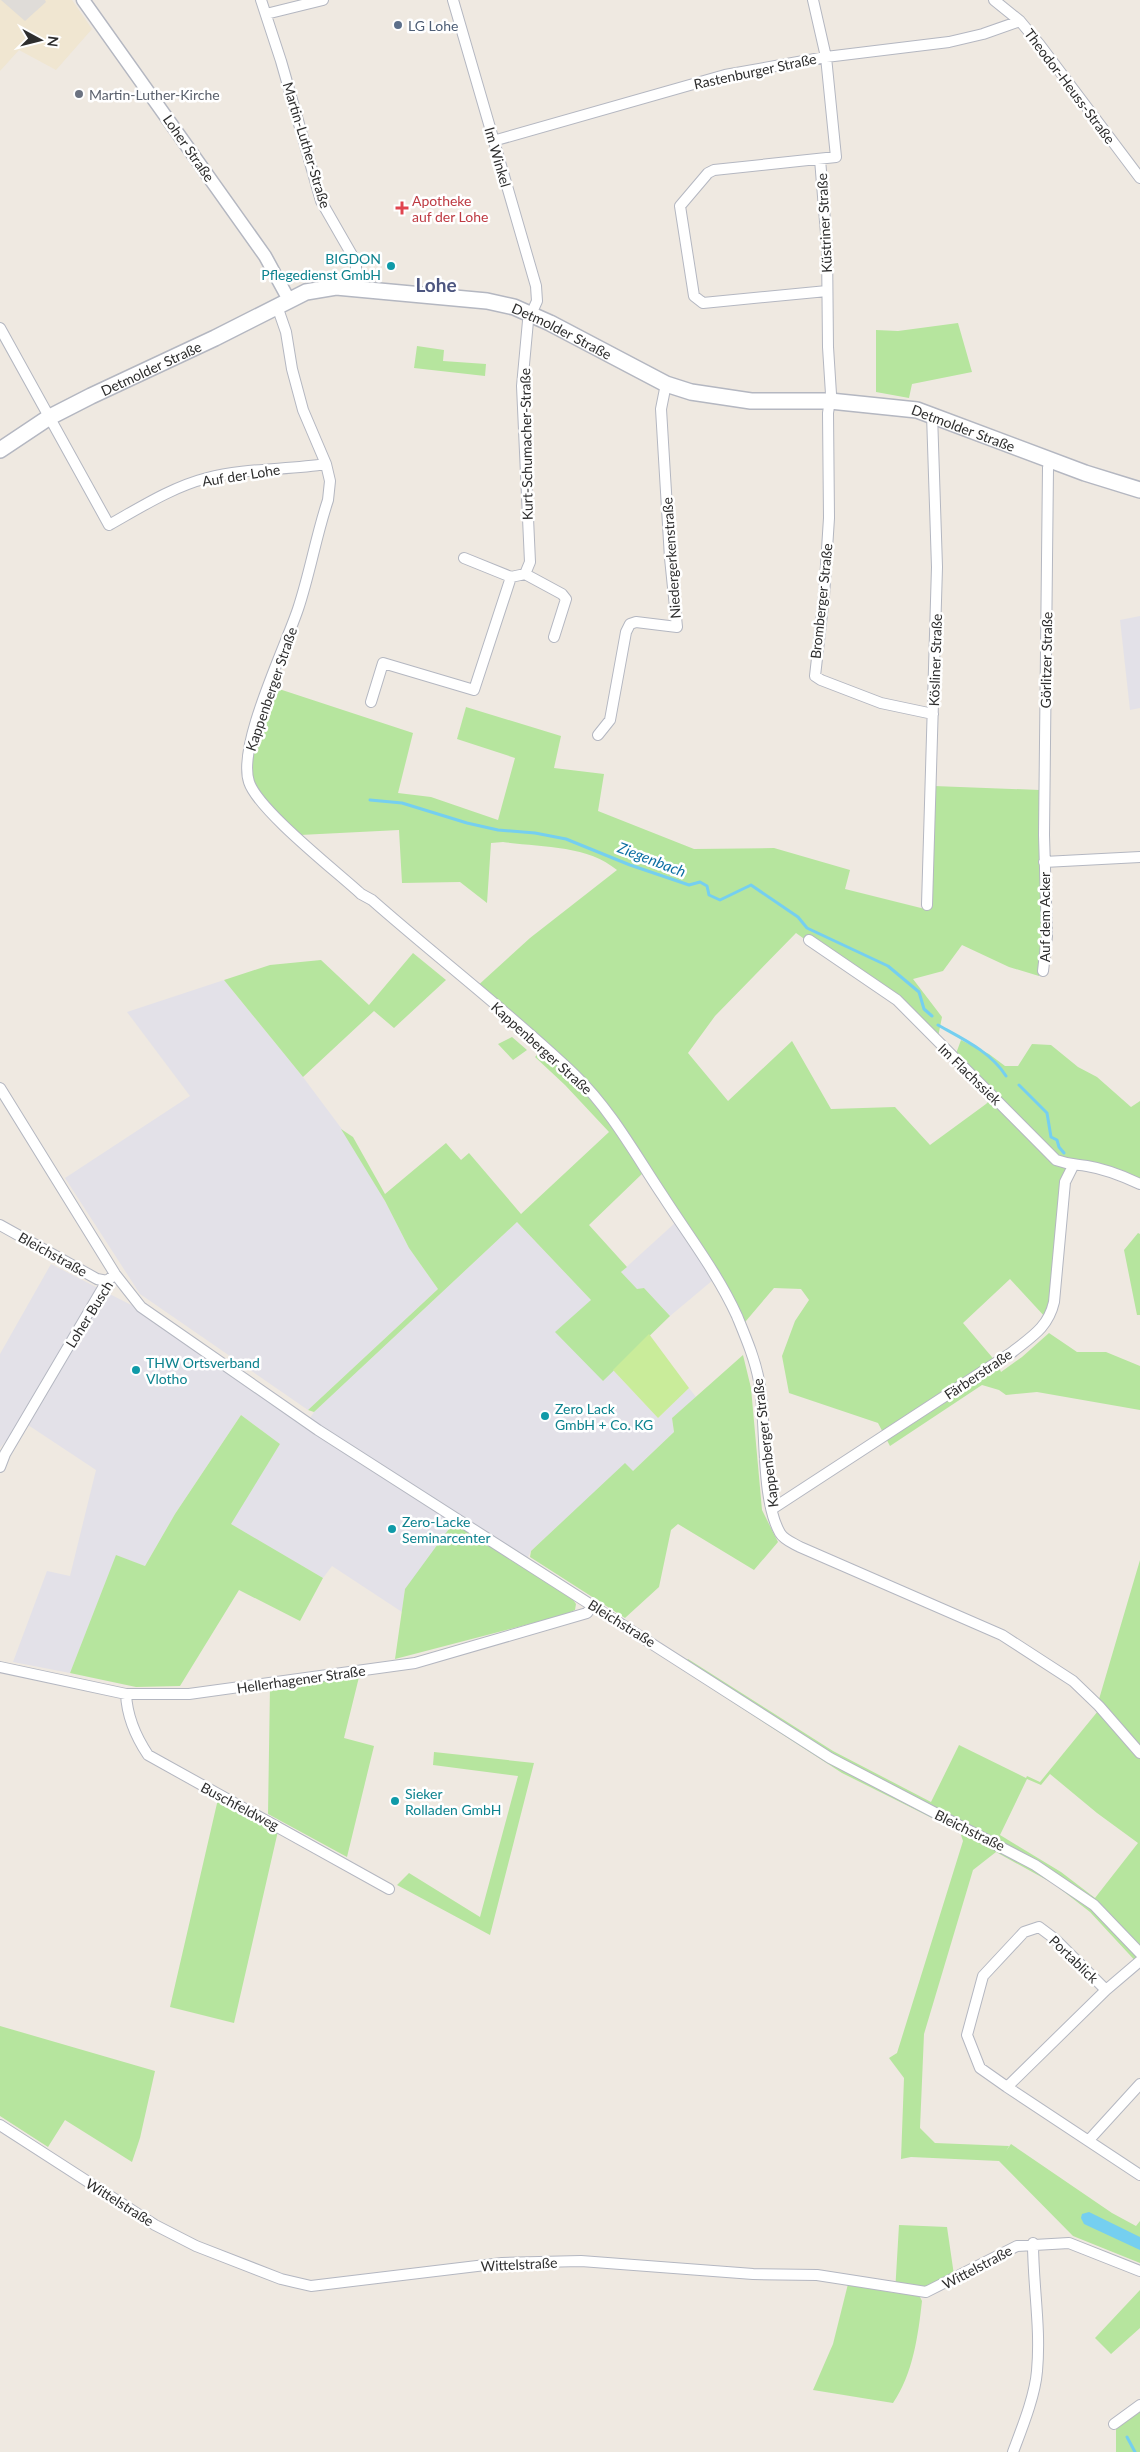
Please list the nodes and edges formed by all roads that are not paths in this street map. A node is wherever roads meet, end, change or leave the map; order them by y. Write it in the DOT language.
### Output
graph roads {
  1 [pos="83,0"];
  2 [pos="261,0"];
  3 [pos="323,0"];
  4 [pos="452,0"];
  5 [pos="813,0"];
  6 [pos="994,0"];
  7 [pos="266,14"];
  8 [pos="1020,21"];
  9 [pos="826,57"];
  10 [pos="493,141"];
  11 [pos="820,159"];
  12 [pos="1140,178"];
  13 [pos="356,287"];
  14 [pos="827,291"];
  15 [pos="283,303"];
  16 [pos="531,314"];
  17 [pos="0,328"];
  18 [pos="666,384"];
  19 [pos="830,401"];
  20 [pos="932,414"];
  21 [pos="48,418"];
  22 [pos="0,450"];
  23 [pos="1050,458"];
  24 [pos="326,464"];
  25 [pos="1140,490"];
  26 [pos="464,558"];
  27 [pos="525,574"];
  28 [pos="511,577"];
  29 [pos="554,637"];
  30 [pos="371,702"];
  31 [pos="933,714"];
  32 [pos="598,735"];
  33 [pos="1140,857"];
  34 [pos="1044,862"];
  35 [pos="927,905"];
  36 [pos="809,940"];
  37 [pos="1043,971"];
  38 [pos="0,1088"];
  39 [pos="1072,1166"];
  40 [pos="1140,1184"];
  41 [pos="0,1225"];
  42 [pos="115,1274"];
  43 [pos="107,1281"];
  44 [pos="0,1467"];
  45 [pos="772,1509"];
  46 [pos="593,1605"];
  47 [pos="0,1667"];
  48 [pos="126,1694"];
  49 [pos="1140,1753"];
  50 [pos="389,1889"];
  51 [pos="1140,1953"];
  52 [pos="1140,1961"];
  53 [pos="1106,1990"];
  54 [pos="1140,2084"];
  55 [pos="1008,2087"];
  56 [pos="0,2125"];
  57 [pos="1089,2140"];
  58 [pos="1140,2175"];
  59 [pos="1034,2243"];
  60 [pos="1140,2271"];
  61 [pos="1140,2405"];
  62 [pos="1114,2424"];
  63 [pos="1013,2452"];
  1 -- 15 [label="street, Loher Straße"];
  2 -- 7 [label="street, Martin-Luther-Straße"];
  3 -- 7 [label="street"];
  4 -- 10 [label="street, Im Winkel"];
  5 -- 9 [label="street, Küstriner Straße"];
  6 -- 8 [label="street, Theodor-Heuss-Straße"];
  7 -- 13 [label="street, Martin-Luther-Straße"];
  8 -- 9 [label="street, Rastenburger Straße"];
  8 -- 12 [label="street, Theodor-Heuss-Straße"];
  9 -- 10 [label="street, Rastenburger Straße"];
  9 -- 11 [label="street, Küstriner Straße"];
  10 -- 16 [label="street, Im Winkel"];
  11 -- 14 [label="street, Küstriner Straße"];
  11 -- 14 [label="street"];
  13 -- 15 [label="main road, Detmolder Straße"];
  13 -- 16 [label="main road, Detmolder Straße"];
  14 -- 19 [label="street, Küstriner Straße"];
  15 -- 21 [label="main road, Detmolder Straße"];
  15 -- 24 [label="street, Kappenberger Straße"];
  16 -- 18 [label="main road, Detmolder Straße"];
  16 -- 27 [label="street, Kurt-Schumacher-Straße"];
  17 -- 21 [label="street"];
  18 -- 19 [label="main road, Detmolder Straße"];
  18 -- 32 [label="street, Niedergerkenstraße"];
  19 -- 20 [label="main road, Detmolder Straße"];
  19 -- 31 [label="street, Bromberger Straße"];
  20 -- 23 [label="main road, Detmolder Straße"];
  20 -- 31 [label="street, Kösliner Straße"];
  21 -- 22 [label="main road, Detmolder Straße"];
  21 -- 24 [label="street, Auf der Lohe"];
  23 -- 25 [label="main road, Detmolder Straße"];
  23 -- 34 [label="street, Görlitzer Straße"];
  24 -- 45 [label="street, Kappenberger Straße"];
  26 -- 28 [label="street"];
  27 -- 28 [label="street"];
  27 -- 29 [label="street"];
  28 -- 30 [label="street"];
  31 -- 35 [label="street, Kösliner Straße"];
  33 -- 34 [label="street"];
  34 -- 37 [label="street, Auf dem Acker"];
  36 -- 39 [label="street, Im Flachssiek"];
  38 -- 42 [label="street, Loher Busch"];
  39 -- 40 [label="street, Im Flachssiek"];
  39 -- 45 [label="street, Färberstraße"];
  41 -- 43 [label="street, Bleichstraße"];
  42 -- 43 [label="street, Loher Busch"];
  42 -- 46 [label="street, Bleichstraße"];
  43 -- 44 [label="street, Loher Busch"];
  45 -- 49 [label="street, Kappenberger Straße"];
  46 -- 48 [label="street, Hellerhagener Straße"];
  46 -- 51 [label="street, Bleichstraße"];
  47 -- 48 [label="street, Hellerhagener Straße"];
  48 -- 50 [label="street, Buschfeldweg"];
  52 -- 53 [label="street, Portablick"];
  53 -- 55 [label="street, Portablick"];
  53 -- 55 [label="street, Portablick"];
  54 -- 57 [label="street"];
  55 -- 57 [label="street, Portablick"];
  56 -- 59 [label="street, Wittelstraße"];
  57 -- 58 [label="street, Portablick"];
  59 -- 60 [label="street, Wittelstraße"];
  59 -- 63 [label="street"];
  61 -- 62 [label="street"];
}
